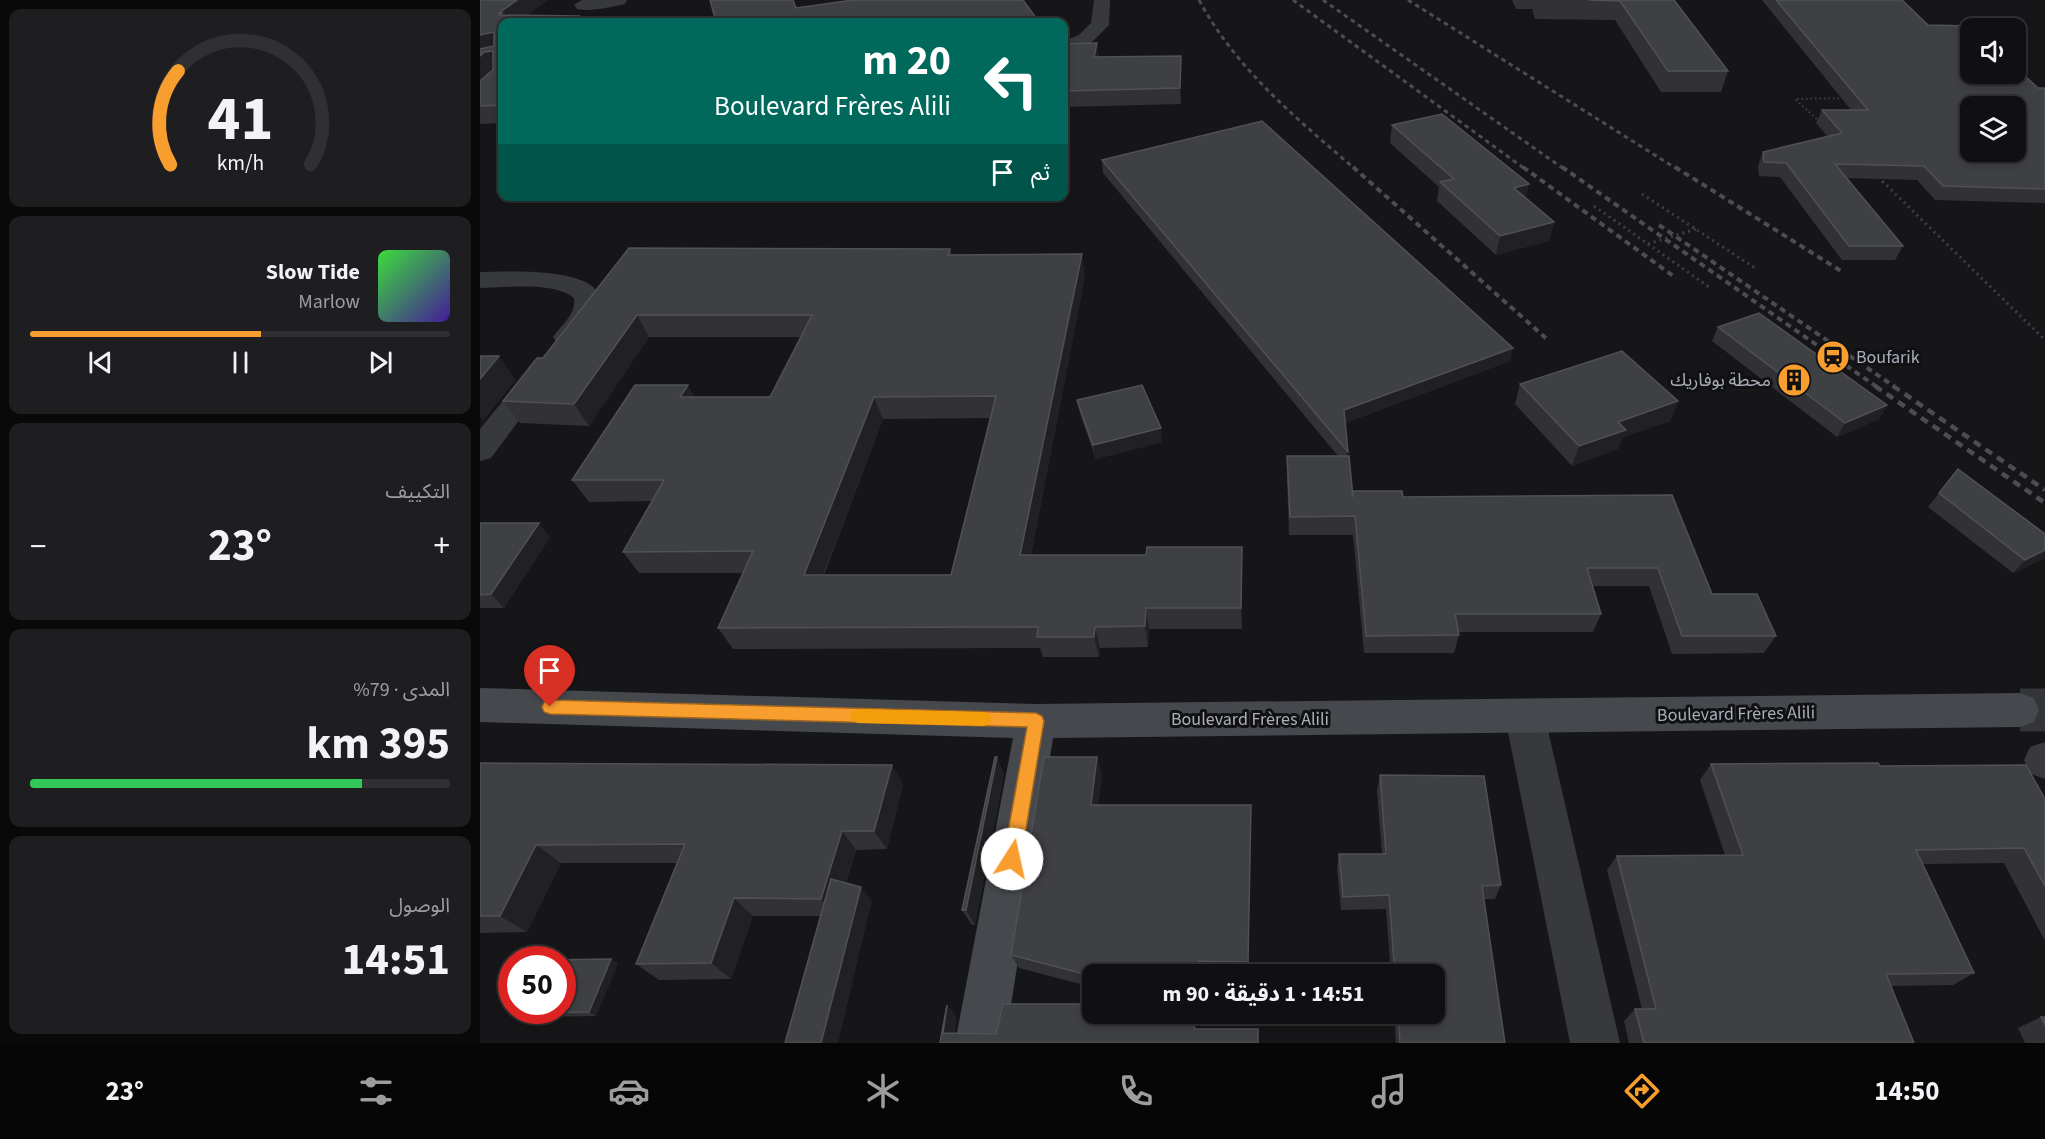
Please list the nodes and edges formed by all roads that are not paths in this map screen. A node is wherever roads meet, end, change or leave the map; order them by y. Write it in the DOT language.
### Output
graph roads {
  1 [pos="619,0"];
  2 [pos="1102,0"];
  3 [pos="581,7"];
  4 [pos="1068,45"];
  5 [pos="480,280"];
  6 [pos="480,450"];
  7 [pos="480,705"];
  8 [pos="2020,710"];
  9 [pos="1525,717"];
  10 [pos="1036,721"];
  11 [pos="980,1043"];
  12 [pos="1595,1043"];
  1 -- 3 [label="street"];
  2 -- 4 [label="street"];
  5 -- 6 [label="street"];
  7 -- 10 [label="main road, Boulevard Frères Alili"];
  8 -- 9 [label="main road, Boulevard Frères Alili"];
  9 -- 10 [label="main road, Boulevard Frères Alili"];
  9 -- 12 [label="street"];
  10 -- 11 [label="main road"];
}
